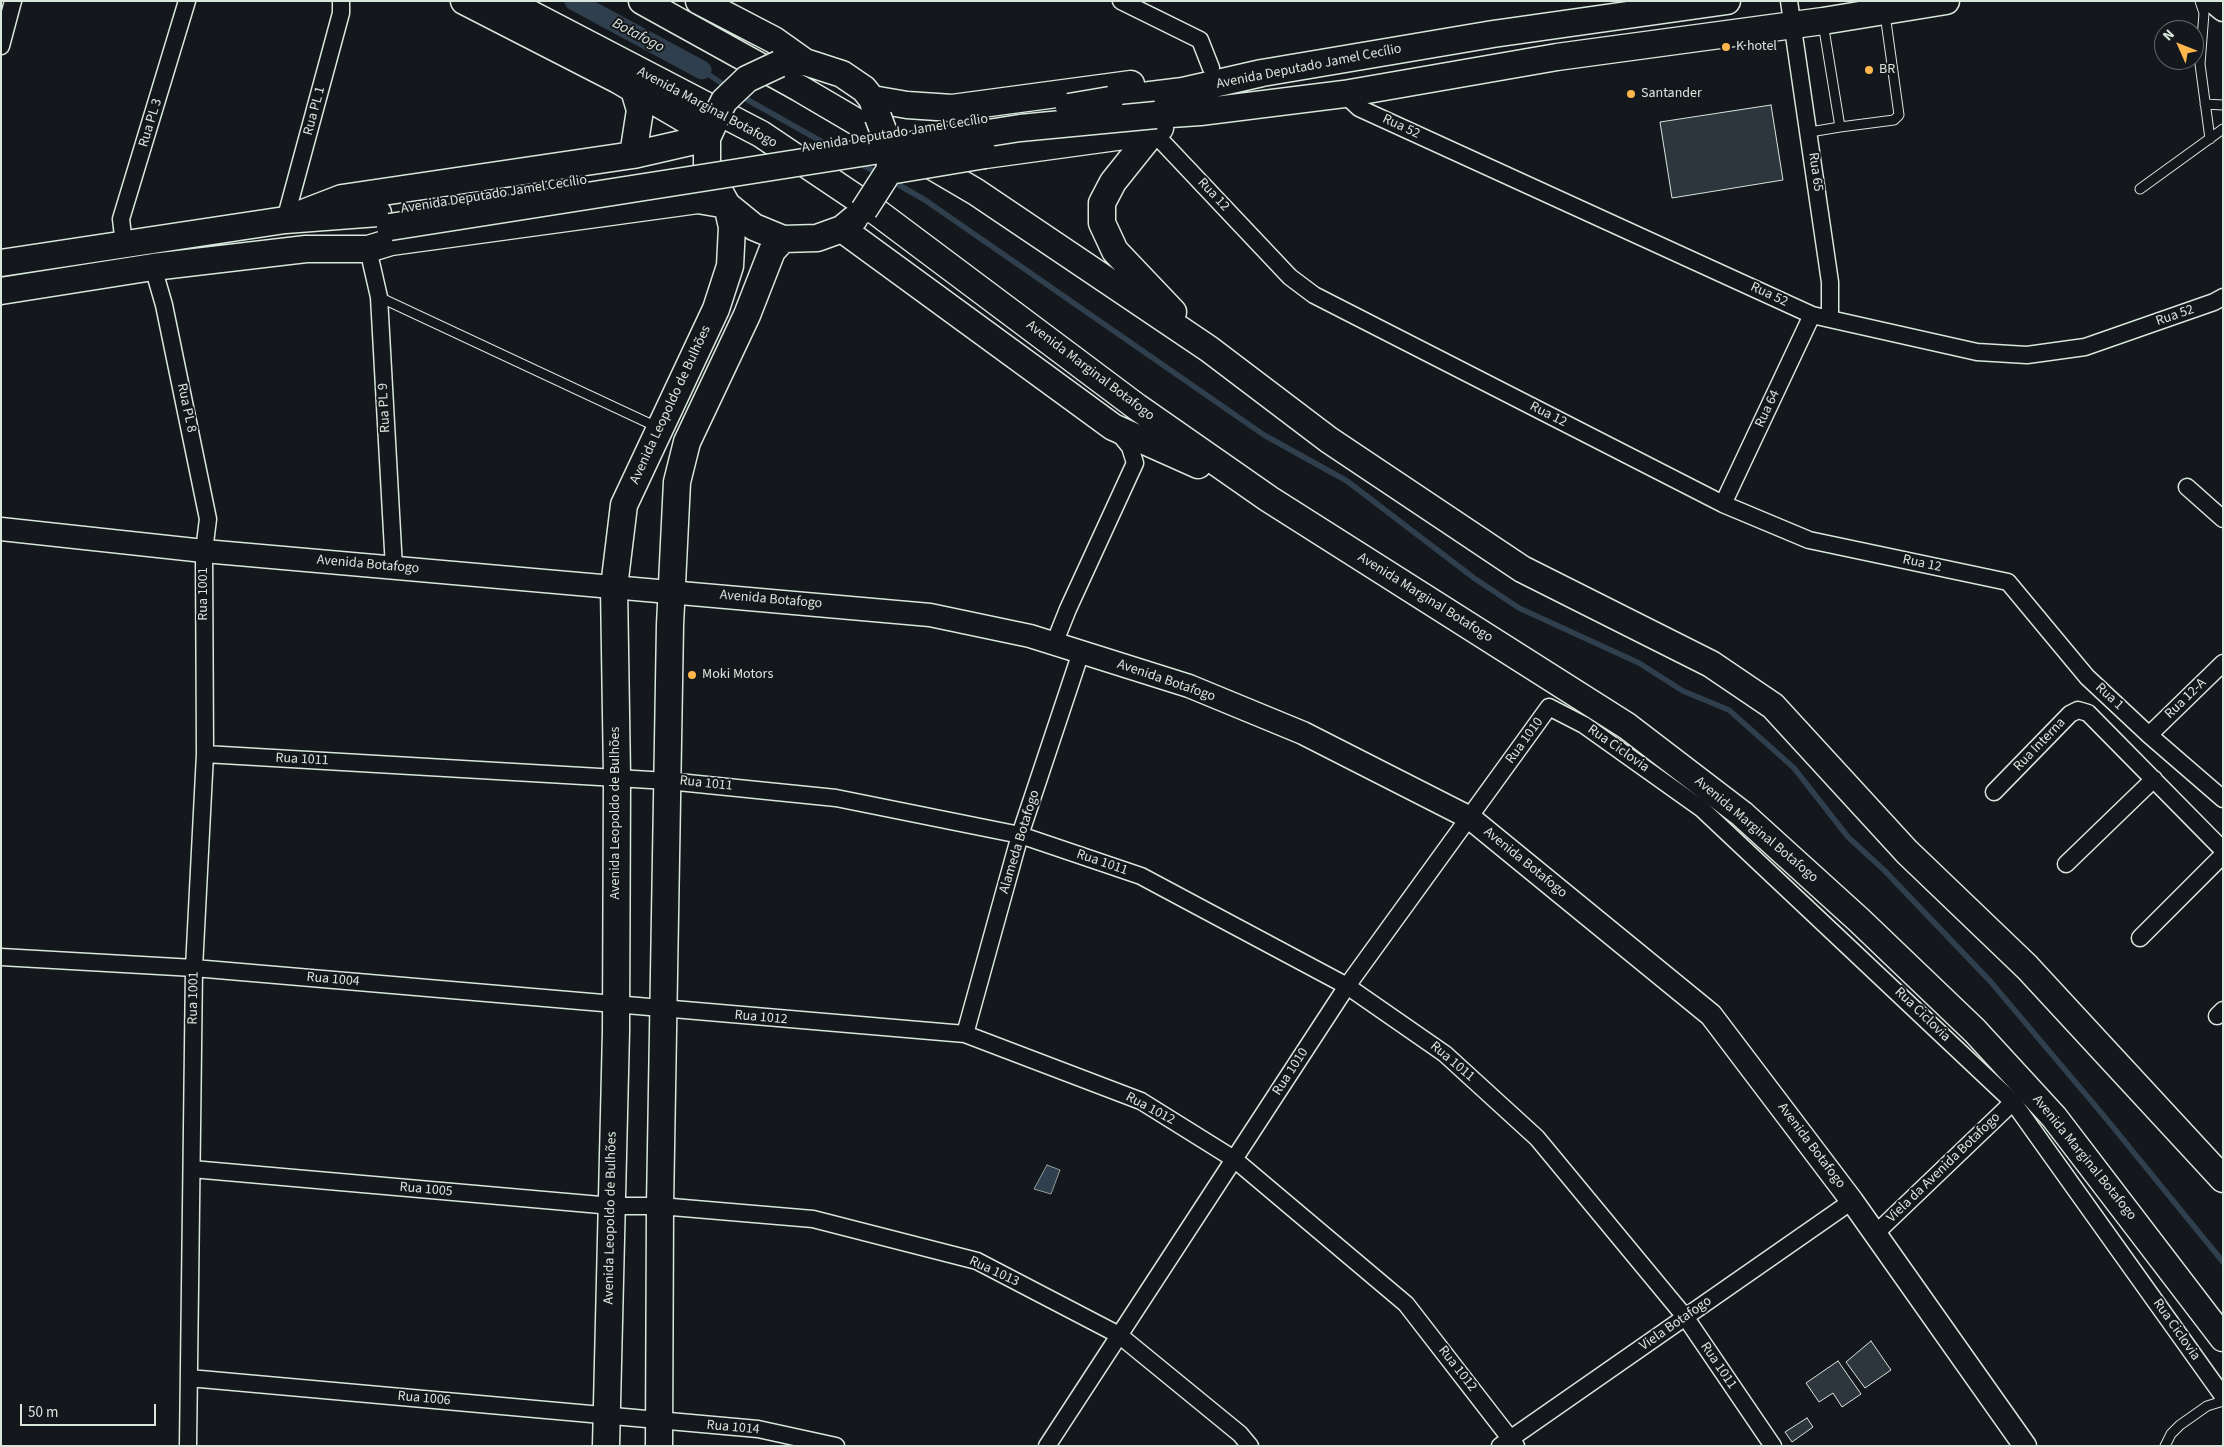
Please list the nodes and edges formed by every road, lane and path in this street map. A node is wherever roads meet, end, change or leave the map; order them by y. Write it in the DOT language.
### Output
graph roads {
  1 [pos="12,1"];
  2 [pos="187,1"];
  3 [pos="341,1"];
  4 [pos="464,1"];
  5 [pos="506,1"];
  6 [pos="642,1"];
  7 [pos="699,1"];
  8 [pos="1121,1"];
  9 [pos="1727,1"];
  10 [pos="1946,1"];
  11 [pos="2200,1"];
  12 [pos="2212,1"];
  13 [pos="1681,4"];
  14 [pos="1885,11"];
  15 [pos="2223,11"];
  16 [pos="1791,13"];
  17 [pos="1823,21"];
  18 [pos="1,46"];
  19 [pos="806,62"];
  20 [pos="1211,68"];
  21 [pos="1262,72"];
  22 [pos="634,90"];
  23 [pos="1344,94"];
  24 [pos="2205,104"];
  25 [pos="2223,105"];
  26 [pos="875,108"];
  27 [pos="1154,123"];
  28 [pos="1840,127"];
  29 [pos="711,128"];
  30 [pos="2223,129"];
  31 [pos="1810,132"];
  32 [pos="2210,139"];
  33 [pos="633,155"];
  34 [pos="889,171"];
  35 [pos="2140,189"];
  36 [pos="727,205"];
  37 [pos="285,220"];
  38 [pos="384,220"];
  39 [pos="842,229"];
  40 [pos="783,239"];
  41 [pos="124,244"];
  42 [pos="306,249"];
  43 [pos="368,249"];
  44 [pos="1,263"];
  45 [pos="153,267"];
  46 [pos="1,291"];
  47 [pos="378,297"];
  48 [pos="2223,297"];
  49 [pos="1812,315"];
  50 [pos="1830,319"];
  51 [pos="1208,349"];
  52 [pos="1113,427"];
  53 [pos="661,428"];
  54 [pos="2187,487"];
  55 [pos="1269,499"];
  56 [pos="1723,504"];
  57 [pos="2223,519"];
  58 [pos="1,529"];
  59 [pos="204,551"];
  60 [pos="394,568"];
  61 [pos="2008,582"];
  62 [pos="614,587"];
  63 [pos="671,591"];
  64 [pos="1054,644"];
  65 [pos="1081,652"];
  66 [pos="2223,664"];
  67 [pos="1549,707"];
  68 [pos="2149,735"];
  69 [pos="205,754"];
  70 [pos="617,777"];
  71 [pos="2154,779"];
  72 [pos="668,781"];
  73 [pos="1994,792"];
  74 [pos="2223,799"];
  75 [pos="1470,818"];
  76 [pos="1020,835"];
  77 [pos="2223,850"];
  78 [pos="2223,855"];
  79 [pos="2066,864"];
  80 [pos="2140,938"];
  81 [pos="1,957"];
  82 [pos="194,968"];
  83 [pos="1347,986"];
  84 [pos="616,1003"];
  85 [pos="664,1010"];
  86 [pos="966,1034"];
  87 [pos="2013,1102"];
  88 [pos="1234,1159"];
  89 [pos="192,1169"];
  90 [pos="2223,1178"];
  91 [pos="1852,1201"];
  92 [pos="612,1206"];
  93 [pos="660,1206"];
  94 [pos="1876,1234"];
  95 [pos="1686,1318"];
  96 [pos="1119,1335"];
  97 [pos="2223,1338"];
  98 [pos="189,1378"];
  99 [pos="2223,1396"];
  100 [pos="2223,1401"];
  101 [pos="606,1415"];
  102 [pos="659,1434"];
  103 [pos="1509,1443"];
  104 [pos="188,1446"];
  105 [pos="606,1446"];
  106 [pos="836,1446"];
  107 [pos="1047,1446"];
  108 [pos="1250,1446"];
  109 [pos="1773,1446"];
  110 [pos="2025,1446"];
  111 [pos="2165,1446"];
  1 -- 18 [label="street"];
  2 -- 41 [label="street, Rua PL 3"];
  3 -- 37 [label="street, Rua PL 1"];
  4 -- 22 [label="main road"];
  5 -- 55 [label="main road, Avenida Marginal Botafogo"];
  6 -- 51 [label="main road"];
  7 -- 19 [label="main road"];
  8 -- 20 [label="street"];
  9 -- 13 [label="main road, Avenida Deputado Jamel Cecílio"];
  10 -- 14 [label="main road, Avenida Deputado Jamel Cecílio"];
  11 -- 24 [label="lane"];
  12 -- 15 [label="street"];
  13 -- 21 [label="main road, Avenida Deputado Jamel Cecílio"];
  14 -- 17 [label="main road, Avenida Deputado Jamel Cecílio"];
  14 -- 28 [label="lane"];
  16 -- 17 [label="main road, Avenida Deputado Jamel Cecílio"];
  16 -- 23 [label="main road, Avenida Deputado Jamel Cecílio"];
  16 -- 31 [label="street, Rua 65"];
  17 -- 28 [label="lane"];
  19 -- 26 [label="main road"];
  19 -- 29 [label="main road, bridge"];
  20 -- 21 [label="main road"];
  20 -- 26 [label="main road"];
  21 -- 38 [label="main road, Avenida Deputado Jamel Cecílio, bridge"];
  22 -- 29 [label="main road"];
  22 -- 33 [label="main road"];
  23 -- 27 [label="main road, Avenida Deputado Jamel Cecílio"];
  23 -- 49 [label="street, Rua 52"];
  24 -- 25 [label="lane"];
  24 -- 32 [label="lane"];
  26 -- 34 [label="main road, bridge"];
  27 -- 34 [label="main road, bridge"];
  27 -- 38 [label="main road, Avenida Deputado Jamel Cecílio, bridge"];
  27 -- 51 [label="main road"];
  27 -- 56 [label="street, Rua 12"];
  28 -- 31 [label="lane"];
  29 -- 33 [label="main road"];
  29 -- 36 [label="main road"];
  30 -- 32 [label="lane"];
  31 -- 50 [label="street, Rua 65"];
  32 -- 35 [label="lane"];
  33 -- 37 [label="main road"];
  34 -- 39 [label="main road, bridge"];
  36 -- 40 [label="main road"];
  36 -- 43 [label="main road, Avenida Deputado Jamel Cecílio"];
  36 -- 53 [label="main road, Avenida Leopoldo de Bulhões"];
  37 -- 38 [label="main road, Avenida Deputado Jamel Cecílio"];
  37 -- 41 [label="main road, Avenida Deputado Jamel Cecílio"];
  38 -- 42 [label="main road, Avenida Deputado Jamel Cecílio"];
  39 -- 40 [label="main road"];
  39 -- 52 [label="main road"];
  40 -- 63 [label="main road"];
  41 -- 44 [label="main road, Avenida Deputado Jamel Cecílio"];
  42 -- 43 [label="main road, Avenida Deputado Jamel Cecílio"];
  42 -- 45 [label="main road, Avenida Deputado Jamel Cecílio"];
  43 -- 47 [label="street, Rua PL 9"];
  45 -- 46 [label="main road, Avenida Deputado Jamel Cecílio"];
  45 -- 59 [label="street, Rua PL 8"];
  47 -- 53 [label="lane"];
  47 -- 60 [label="street, Rua PL 9"];
  48 -- 50 [label="street, Rua 52"];
  49 -- 50 [label="street, Rua 52"];
  49 -- 56 [label="street, Rua 64"];
  51 -- 90 [label="main road"];
  52 -- 55 [label="main road"];
  52 -- 64 [label="street"];
  53 -- 62 [label="main road, Avenida Leopoldo de Bulhões"];
  54 -- 57 [label="street"];
  55 -- 97 [label="main road, Avenida Marginal Botafogo"];
  56 -- 61 [label="street, Rua 12"];
  58 -- 59 [label="street, Avenida Botafogo"];
  59 -- 60 [label="street, Avenida Botafogo"];
  59 -- 69 [label="street, Rua 1001"];
  60 -- 62 [label="street, Avenida Botafogo"];
  61 -- 68 [label="street, Rua 1"];
  62 -- 63 [label="street, Avenida Botafogo"];
  62 -- 70 [label="main road, Avenida Leopoldo de Bulhões"];
  63 -- 64 [label="street, Avenida Botafogo"];
  63 -- 72 [label="main road"];
  64 -- 65 [label="street, Avenida Botafogo"];
  65 -- 75 [label="street, Avenida Botafogo"];
  65 -- 76 [label="street, Alameda Botafogo"];
  66 -- 68 [label="street, Rua 12-A"];
  67 -- 75 [label="street, Rua 1010"];
  67 -- 87 [label="street, Rua Ciclovia"];
  68 -- 74 [label="street, Rua 1"];
  69 -- 70 [label="street, Rua 1011"];
  69 -- 82 [label="street, Rua 1001"];
  70 -- 72 [label="street, Rua 1011"];
  70 -- 84 [label="main road, Avenida Leopoldo de Bulhões"];
  71 -- 73 [label="street, Rua Interna"];
  71 -- 77 [label="street, Rua Interna"];
  71 -- 79 [label="street"];
  72 -- 76 [label="street, Rua 1011"];
  72 -- 85 [label="main road"];
  75 -- 83 [label="street, Rua 1010"];
  75 -- 91 [label="street, Avenida Botafogo"];
  76 -- 83 [label="street, Rua 1011"];
  76 -- 86 [label="street, Alameda Botafogo"];
  78 -- 80 [label="street"];
  81 -- 82 [label="street, Rua 1004"];
  82 -- 84 [label="street, Rua 1004"];
  82 -- 89 [label="street, Rua 1001"];
  83 -- 88 [label="street, Rua 1010"];
  83 -- 95 [label="street, Rua 1011"];
  84 -- 85 [label="street, Rua 1004"];
  84 -- 92 [label="main road, Avenida Leopoldo de Bulhões"];
  85 -- 86 [label="street, Rua 1012"];
  85 -- 93 [label="main road"];
  86 -- 88 [label="street, Rua 1012"];
  87 -- 94 [label="street, Viela da Avenida Botafogo"];
  87 -- 99 [label="street, Rua Ciclovia"];
  88 -- 96 [label="street, Rua 1010"];
  88 -- 103 [label="street, Rua 1012"];
  89 -- 92 [label="street, Rua 1005"];
  89 -- 98 [label="street, Rua 1001"];
  91 -- 94 [label="street, Avenida Botafogo"];
  91 -- 95 [label="street, Viela Botafogo"];
  92 -- 93 [label="street, Rua 1005"];
  92 -- 101 [label="main road, Avenida Leopoldo de Bulhões"];
  93 -- 96 [label="street, Rua 1013"];
  93 -- 102 [label="main road"];
  94 -- 110 [label="street, Avenida Botafogo"];
  95 -- 103 [label="street, Viela Botafogo"];
  95 -- 109 [label="street, Rua 1011"];
  96 -- 107 [label="street, Rua 1010"];
  96 -- 108 [label="street, Rua 1013"];
  98 -- 101 [label="street, Rua 1006"];
  98 -- 104 [label="street, Rua 1001"];
  100 -- 111 [label="lane"];
  101 -- 102 [label="street, Rua 1006"];
  101 -- 105 [label="main road, Avenida Leopoldo de Bulhões"];
  102 -- 106 [label="street, Rua 1014"];
}
